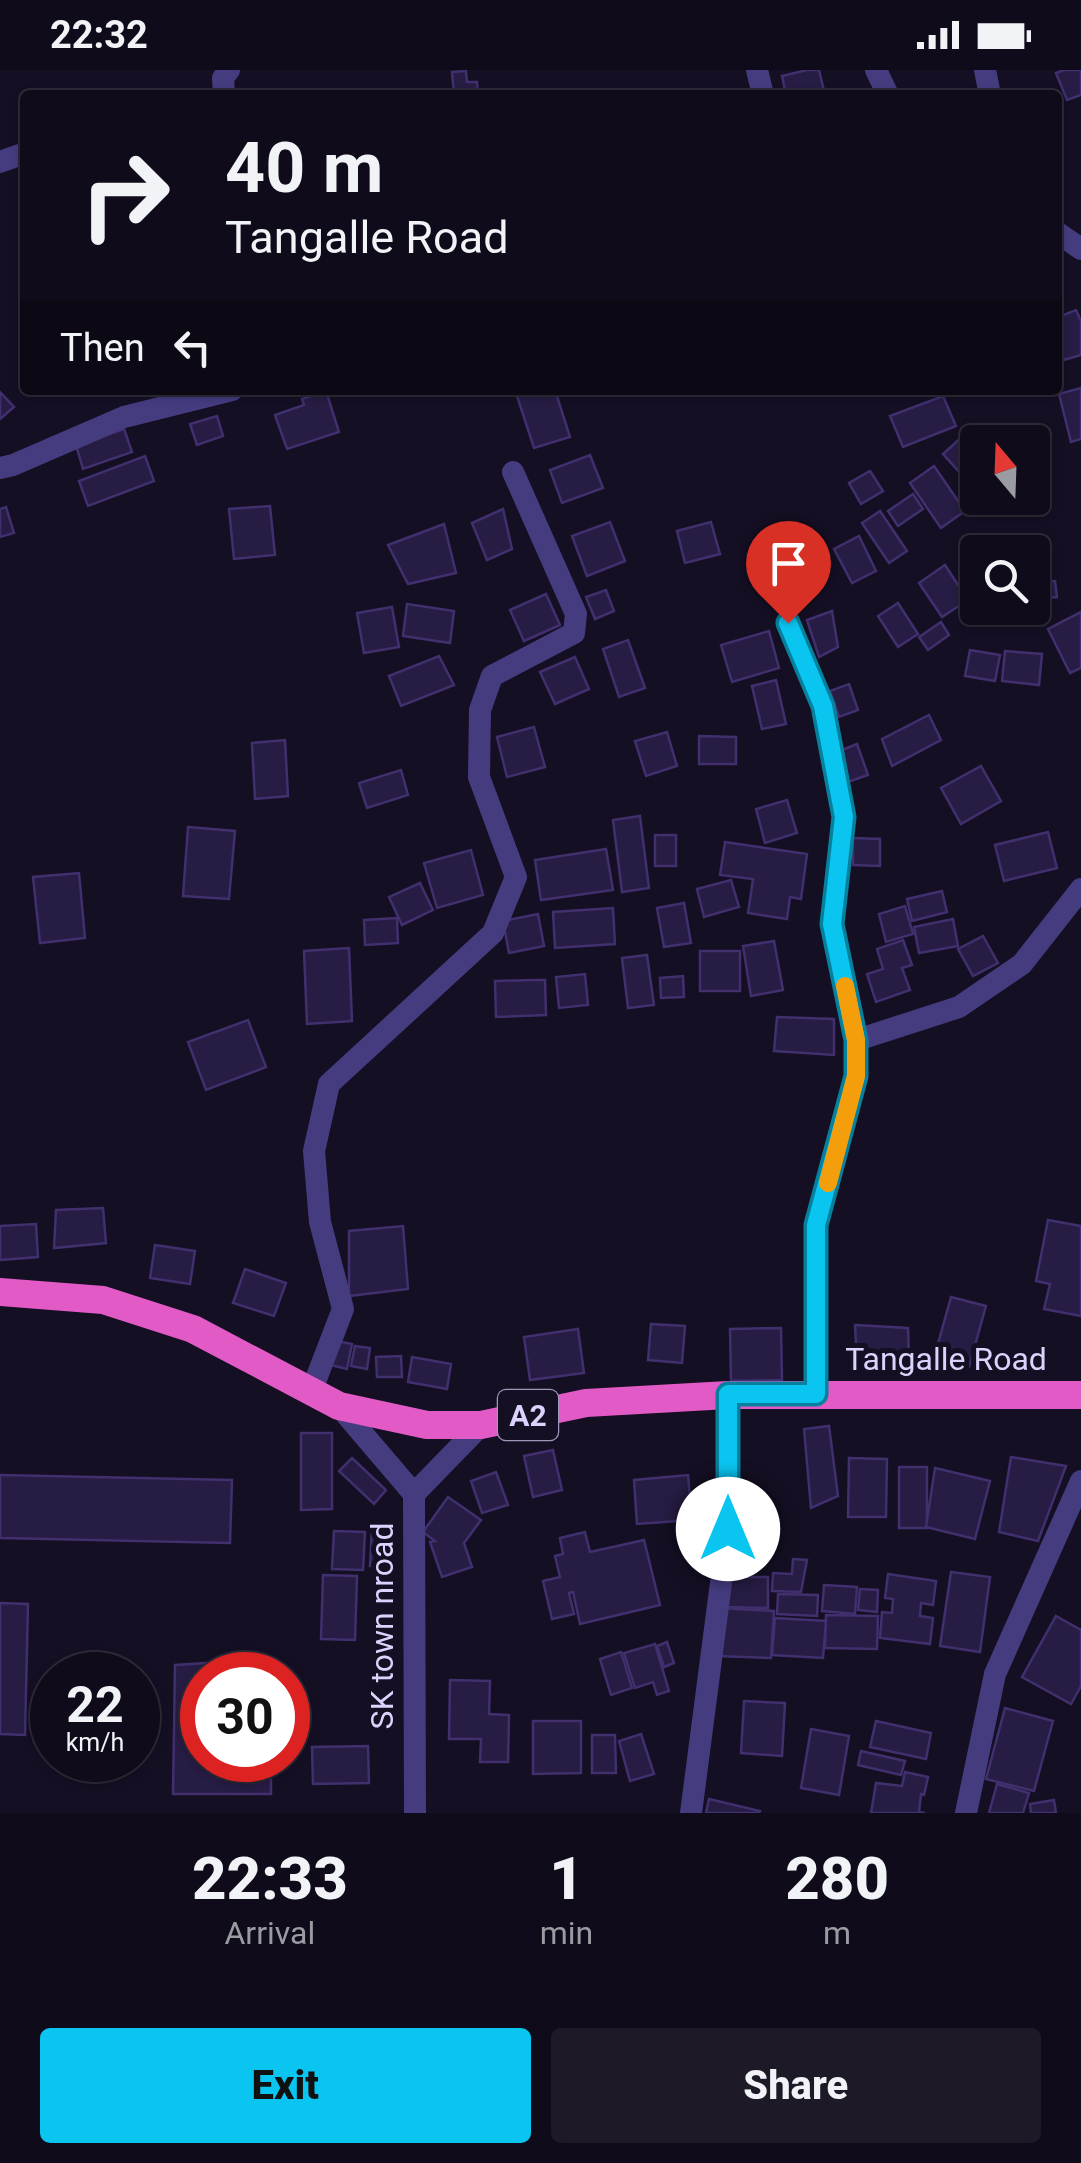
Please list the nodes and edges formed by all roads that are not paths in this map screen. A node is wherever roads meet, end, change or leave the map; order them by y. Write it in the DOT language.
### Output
graph roads {
  1 [pos="212,395"];
  2 [pos="0,468"];
  3 [pos="513,472"];
  4 [pos="788,623"];
  5 [pos="1081,889"];
  6 [pos="856,1040"];
  7 [pos="0,1292"];
  8 [pos="311,1392"];
  9 [pos="728,1394"];
  10 [pos="816,1394"];
  11 [pos="1081,1394"];
  12 [pos="339,1406"];
  13 [pos="481,1425"];
  14 [pos="1081,1481"];
  15 [pos="414,1494"];
  16 [pos="414,1813"];
  17 [pos="691,1813"];
  18 [pos="966,1813"];
  1 -- 2 [label="street"];
  3 -- 8 [label="street"];
  4 -- 6 [label="street"];
  5 -- 6 [label="street"];
  6 -- 10 [label="street"];
  7 -- 8 [label="highway, Tangalle Road / A2"];
  8 -- 12 [label="highway, Tangalle Road / A2"];
  9 -- 10 [label="highway, Tangalle Road / A2"];
  9 -- 13 [label="highway, Tangalle Road / A2"];
  9 -- 17 [label="street"];
  10 -- 11 [label="highway, Tangalle Road / A2"];
  12 -- 13 [label="highway, Tangalle Road / A2"];
  12 -- 15 [label="street, SK town nroad"];
  13 -- 15 [label="street"];
  14 -- 18 [label="street"];
  15 -- 16 [label="street, SK town nroad"];
}
